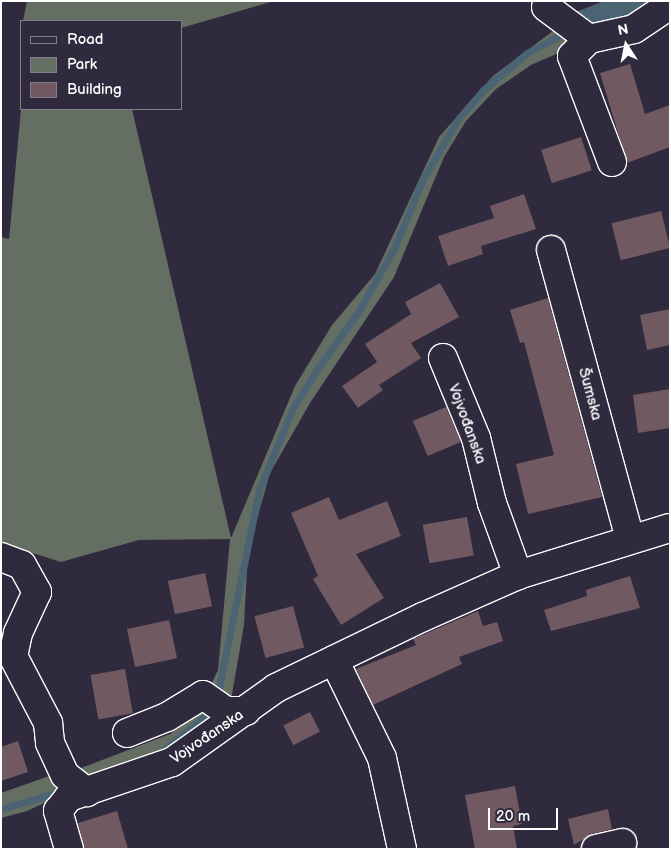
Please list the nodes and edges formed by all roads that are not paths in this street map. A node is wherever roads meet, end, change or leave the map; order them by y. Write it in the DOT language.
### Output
graph roads {
  1 [pos="670,5"];
  2 [pos="553,13"];
  3 [pos="588,38"];
  4 [pos="612,162"];
  5 [pos="550,250"];
  6 [pos="443,358"];
  7 [pos="670,528"];
  8 [pos="630,538"];
  9 [pos="1,557"];
  10 [pos="518,575"];
  11 [pos="334,660"];
  12 [pos="236,711"];
  13 [pos="127,733"];
  14 [pos="79,786"];
  15 [pos="69,849"];
  16 [pos="402,849"];
  1 -- 3 [label="street"];
  2 -- 3 [label="street"];
  3 -- 4 [label="street"];
  5 -- 8 [label="street, Šumska"];
  6 -- 10 [label="street, Vojvođanska"];
  7 -- 8 [label="street, Vojvođanska"];
  8 -- 10 [label="street, Vojvođanska"];
  9 -- 14 [label="street"];
  10 -- 11 [label="street, Vojvođanska"];
  11 -- 12 [label="street, Vojvođanska"];
  11 -- 16 [label="street"];
  12 -- 13 [label="street"];
  12 -- 14 [label="street, Vojvođanska"];
  14 -- 15 [label="street, Vojvođanska"];
}
